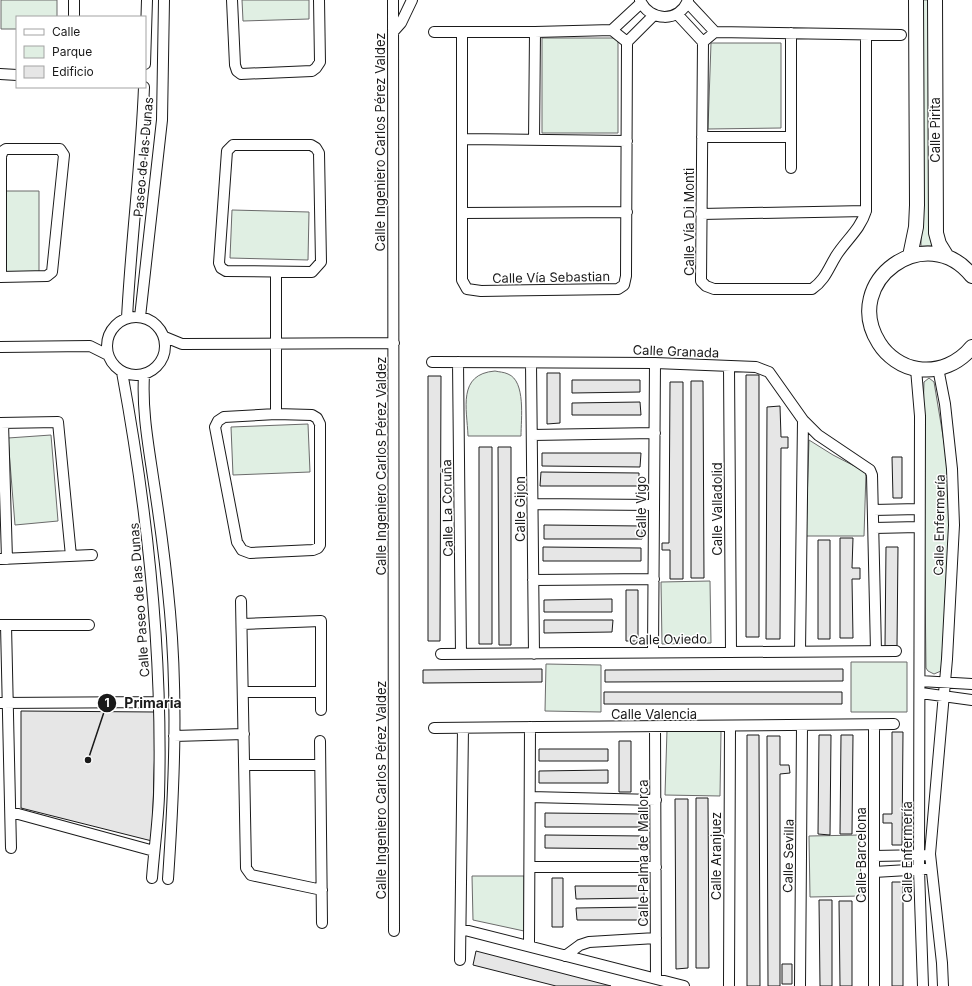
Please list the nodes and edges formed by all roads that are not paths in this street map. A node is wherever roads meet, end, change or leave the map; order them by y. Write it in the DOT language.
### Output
graph roads {
  1 [pos="74,0"];
  2 [pos="147,0"];
  3 [pos="164,0"];
  4 [pos="232,0"];
  5 [pos="319,0"];
  6 [pos="393,0"];
  7 [pos="412,0"];
  8 [pos="916,0"];
  9 [pos="935,0"];
  10 [pos="641,1"];
  11 [pos="687,1"];
  12 [pos="677,14"];
  13 [pos="654,15"];
  14 [pos="74,16"];
  15 [pos="612,30"];
  16 [pos="146,32"];
  17 [pos="393,32"];
  18 [pos="434,32"];
  19 [pos="462,32"];
  20 [pos="535,32"];
  21 [pos="715,32"];
  22 [pos="791,33"];
  23 [pos="866,35"];
  24 [pos="901,35"];
  25 [pos="627,42"];
  26 [pos="703,42"];
  27 [pos="0,74"];
  28 [pos="16,75"];
  29 [pos="144,88"];
  30 [pos="702,137"];
  31 [pos="791,137"];
  32 [pos="462,139"];
  33 [pos="534,140"];
  34 [pos="627,141"];
  35 [pos="791,168"];
  36 [pos="626,212"];
  37 [pos="866,212"];
  38 [pos="462,213"];
  39 [pos="701,214"];
  40 [pos="910,256"];
  41 [pos="947,257"];
  42 [pos="276,272"];
  43 [pos="972,276"];
  44 [pos="0,277"];
  45 [pos="140,317"];
  46 [pos="127,318"];
  47 [pos="109,335"];
  48 [pos="164,337"];
  49 [pos="394,343"];
  50 [pos="182,344"];
  51 [pos="277,344"];
  52 [pos="90,346"];
  53 [pos="0,347"];
  54 [pos="972,347"];
  55 [pos="165,354"];
  56 [pos="108,355"];
  57 [pos="432,362"];
  58 [pos="458,362"];
  59 [pos="655,362"];
  60 [pos="531,363"];
  61 [pos="729,366"];
  62 [pos="938,368"];
  63 [pos="916,369"];
  64 [pos="122,372"];
  65 [pos="144,375"];
  66 [pos="276,414"];
  67 [pos="803,420"];
  68 [pos="2,423"];
  69 [pos="655,433"];
  70 [pos="532,435"];
  71 [pos="532,504"];
  72 [pos="654,505"];
  73 [pos="919,509"];
  74 [pos="873,510"];
  75 [pos="919,527"];
  76 [pos="874,528"];
  77 [pos="92,555"];
  78 [pos="71,556"];
  79 [pos="4,559"];
  80 [pos="654,579"];
  81 [pos="533,580"];
  82 [pos="241,601"];
  83 [pos="242,624"];
  84 [pos="3,625"];
  85 [pos="89,625"];
  86 [pos="731,651"];
  87 [pos="800,651"];
  88 [pos="876,651"];
  89 [pos="896,651"];
  90 [pos="653,652"];
  91 [pos="441,654"];
  92 [pos="461,654"];
  93 [pos="534,654"];
  94 [pos="173,656"];
  95 [pos="158,657"];
  96 [pos="920,681"];
  97 [pos="945,682"];
  98 [pos="972,684"];
  99 [pos="243,692"];
  100 [pos="321,692"];
  101 [pos="921,693"];
  102 [pos="944,696"];
  103 [pos="972,700"];
  104 [pos="159,702"];
  105 [pos="4,703"];
  106 [pos="321,710"];
  107 [pos="894,724"];
  108 [pos="874,725"];
  109 [pos="802,726"];
  110 [pos="530,727"];
  111 [pos="655,727"];
  112 [pos="730,727"];
  113 [pos="434,728"];
  114 [pos="463,728"];
  115 [pos="244,734"];
  116 [pos="174,736"];
  117 [pos="320,741"];
  118 [pos="244,765"];
  119 [pos="320,765"];
  120 [pos="530,797"];
  121 [pos="159,798"];
  122 [pos="656,800"];
  123 [pos="174,801"];
  124 [pos="11,812"];
  125 [pos="11,848"];
  126 [pos="154,851"];
  127 [pos="930,854"];
  128 [pos="874,856"];
  129 [pos="919,856"];
  130 [pos="530,867"];
  131 [pos="656,867"];
  132 [pos="931,868"];
  133 [pos="919,870"];
  134 [pos="874,872"];
  135 [pos="152,878"];
  136 [pos="168,878"];
  137 [pos="322,890"];
  138 [pos="322,923"];
  139 [pos="461,929"];
  140 [pos="394,931"];
  141 [pos="656,938"];
  142 [pos="529,946"];
  143 [pos="565,956"];
  144 [pos="460,960"];
  145 [pos="656,979"];
  146 [pos="684,986"];
  147 [pos="729,986"];
  148 [pos="800,986"];
  149 [pos="874,986"];
  150 [pos="923,986"];
  151 [pos="943,986"];
  1 -- 14 [label="street"];
  2 -- 16 [label="street"];
  3 -- 45 [label="street, Paseo de las Dunas"];
  4 -- 5 [label="street"];
  6 -- 17 [label="street, Calle Ingeniero Carlos Pérez Valdez"];
  7 -- 17 [label="street"];
  8 -- 40 [label="street, Calle Pirita"];
  9 -- 41 [label="street, Calle Pirita"];
  10 -- 13 [label="street"];
  10 -- 15 [label="street"];
  11 -- 12 [label="street"];
  11 -- 21 [label="street"];
  12 -- 13 [label="street"];
  12 -- 26 [label="street"];
  13 -- 25 [label="street"];
  15 -- 20 [label="street"];
  15 -- 25 [label="street"];
  17 -- 49 [label="street, Calle Ingeniero Carlos Pérez Valdez"];
  18 -- 19 [label="street"];
  19 -- 20 [label="street"];
  19 -- 32 [label="street, Calle Vía Sebastian"];
  20 -- 33 [label="street"];
  21 -- 22 [label="street"];
  21 -- 26 [label="street"];
  22 -- 23 [label="street"];
  22 -- 31 [label="street"];
  23 -- 24 [label="street"];
  23 -- 37 [label="street, Calle Vía Di Monti"];
  25 -- 34 [label="street, Calle Vía Sebastian"];
  26 -- 30 [label="street, Calle Vía Di Monti"];
  27 -- 28 [label="street"];
  29 -- 46 [label="street, Paseo de las Dunas"];
  30 -- 31 [label="street"];
  30 -- 39 [label="street, Calle Vía Di Monti"];
  31 -- 35 [label="street"];
  32 -- 33 [label="street"];
  32 -- 38 [label="street, Calle Vía Sebastian"];
  33 -- 34 [label="street"];
  34 -- 36 [label="street, Calle Vía Sebastian"];
  36 -- 38 [label="street"];
  36 -- 38 [label="street, Calle Vía Sebastian"];
  37 -- 39 [label="street"];
  37 -- 39 [label="street, Calle Vía Di Monti"];
  40 -- 41 [label="street"];
  40 -- 63 [label="street"];
  41 -- 43 [label="street"];
  42 -- 42 [label="street"];
  42 -- 51 [label="street"];
  44 -- 44 [label="street"];
  45 -- 46 [label="street"];
  45 -- 48 [label="street"];
  46 -- 47 [label="street"];
  47 -- 52 [label="street"];
  47 -- 56 [label="street"];
  48 -- 50 [label="street"];
  48 -- 55 [label="street"];
  49 -- 51 [label="street"];
  49 -- 140 [label="street, Calle Ingeniero Carlos Pérez Valdez"];
  50 -- 51 [label="street"];
  50 -- 55 [label="street"];
  51 -- 66 [label="street"];
  52 -- 53 [label="street"];
  52 -- 56 [label="street"];
  54 -- 62 [label="street"];
  55 -- 65 [label="street"];
  56 -- 64 [label="street"];
  57 -- 58 [label="street, Calle Granada"];
  58 -- 60 [label="street, Calle Granada"];
  58 -- 92 [label="street, Calle La Coruña"];
  59 -- 60 [label="street, Calle Granada"];
  59 -- 61 [label="street, Calle Granada"];
  59 -- 69 [label="street, Calle Vigo"];
  60 -- 70 [label="street, Calle Gijon"];
  61 -- 67 [label="street, Calle Granada"];
  61 -- 86 [label="street, Calle Valladolid"];
  62 -- 63 [label="street"];
  62 -- 97 [label="street, Calle Enfermería"];
  63 -- 73 [label="street, Calle Enfermería"];
  64 -- 65 [label="street"];
  64 -- 95 [label="street, Calle Paseo de las Dunas"];
  65 -- 94 [label="street, Calle Paseo de las Dunas"];
  66 -- 66 [label="street"];
  67 -- 74 [label="street, Calle Granada"];
  67 -- 87 [label="street"];
  68 -- 78 [label="street"];
  68 -- 79 [label="street"];
  69 -- 70 [label="street"];
  69 -- 72 [label="street, Calle Vigo"];
  70 -- 71 [label="street, Calle Gijon"];
  71 -- 72 [label="street"];
  71 -- 81 [label="street, Calle Gijon"];
  72 -- 80 [label="street, Calle Vigo"];
  73 -- 74 [label="street"];
  73 -- 75 [label="street, Calle Enfermería"];
  74 -- 76 [label="street"];
  75 -- 76 [label="street"];
  75 -- 96 [label="street, Calle Enfermería"];
  76 -- 88 [label="street"];
  77 -- 78 [label="street"];
  78 -- 79 [label="street"];
  80 -- 81 [label="street"];
  80 -- 90 [label="street, Calle Vigo"];
  81 -- 93 [label="street, Calle Gijon"];
  82 -- 83 [label="street"];
  83 -- 99 [label="street"];
  83 -- 100 [label="street"];
  84 -- 85 [label="street"];
  84 -- 105 [label="street"];
  86 -- 87 [label="street, Calle Oviedo"];
  86 -- 90 [label="street, Calle Oviedo"];
  87 -- 88 [label="street, Calle Oviedo"];
  88 -- 89 [label="street, Calle Oviedo"];
  90 -- 93 [label="street, Calle Oviedo"];
  91 -- 92 [label="street, Calle Oviedo"];
  92 -- 93 [label="street, Calle Oviedo"];
  94 -- 95 [label="street"];
  94 -- 116 [label="street, Calle Paseo de las Dunas"];
  95 -- 104 [label="street, Calle Paseo de las Dunas"];
  96 -- 97 [label="street"];
  96 -- 101 [label="street, Calle Enfermería"];
  97 -- 98 [label="street"];
  97 -- 102 [label="street, Calle Enfermería"];
  99 -- 100 [label="street"];
  99 -- 115 [label="street"];
  100 -- 106 [label="street"];
  101 -- 102 [label="street"];
  101 -- 129 [label="street, Calle Enfermería"];
  102 -- 103 [label="street"];
  102 -- 127 [label="street, Calle Enfermería"];
  104 -- 105 [label="street"];
  104 -- 121 [label="street, Calle Paseo de las Dunas"];
  105 -- 124 [label="street"];
  107 -- 108 [label="street, Calle Valencia"];
  108 -- 109 [label="street, Calle Valencia"];
  108 -- 128 [label="street, Calle Barcelona"];
  109 -- 112 [label="street, Calle Valencia"];
  109 -- 148 [label="street, Calle Sevilla"];
  110 -- 111 [label="street, Calle Valencia"];
  110 -- 114 [label="street, Calle Valencia"];
  110 -- 120 [label="street"];
  111 -- 112 [label="street, Calle Valencia"];
  111 -- 122 [label="street, Calle Palma de Mallorca"];
  112 -- 147 [label="street, Calle Aranjuez"];
  113 -- 114 [label="street, Calle Valencia"];
  114 -- 139 [label="street"];
  115 -- 116 [label="street"];
  115 -- 118 [label="street"];
  116 -- 123 [label="street, Calle Paseo de las Dunas"];
  117 -- 119 [label="street"];
  118 -- 119 [label="street"];
  118 -- 137 [label="street"];
  119 -- 137 [label="street"];
  120 -- 122 [label="street"];
  120 -- 130 [label="street"];
  121 -- 123 [label="street"];
  121 -- 126 [label="street, Calle Paseo de las Dunas"];
  122 -- 131 [label="street, Calle Palma de Mallorca"];
  123 -- 136 [label="street, Calle Paseo de las Dunas"];
  124 -- 125 [label="street"];
  124 -- 126 [label="street"];
  126 -- 135 [label="street, Calle Paseo de las Dunas"];
  127 -- 129 [label="street"];
  127 -- 132 [label="street, Calle Enfermería"];
  128 -- 129 [label="street"];
  128 -- 134 [label="street, Calle Barcelona"];
  129 -- 133 [label="street, Calle Enfermería"];
  130 -- 131 [label="street"];
  130 -- 142 [label="street"];
  131 -- 141 [label="street, Calle Palma de Mallorca"];
  132 -- 133 [label="street"];
  132 -- 151 [label="street, Calle Enfermería"];
  133 -- 134 [label="street"];
  133 -- 150 [label="street, Calle Enfermería"];
  134 -- 149 [label="street, Calle Barcelona"];
  137 -- 138 [label="street"];
  139 -- 142 [label="street"];
  139 -- 144 [label="street"];
  141 -- 143 [label="street"];
  141 -- 145 [label="street, Calle Palma de Mallorca"];
  142 -- 143 [label="street"];
  143 -- 145 [label="street"];
  145 -- 146 [label="street"];
}
